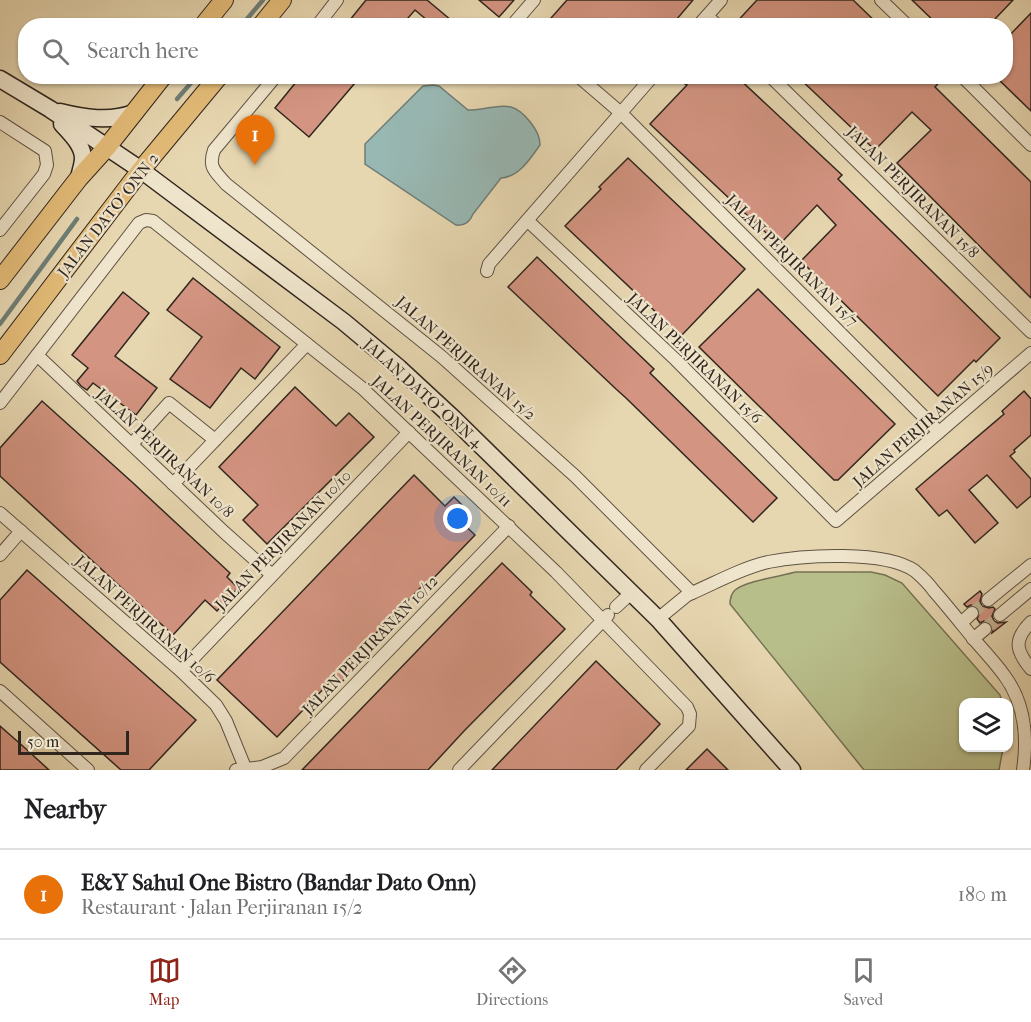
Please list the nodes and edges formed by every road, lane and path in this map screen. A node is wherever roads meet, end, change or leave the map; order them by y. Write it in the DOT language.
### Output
graph roads {
  1 [pos="224,0"];
  2 [pos="282,0"];
  3 [pos="337,0"];
  4 [pos="534,0"];
  5 [pos="721,0"];
  6 [pos="881,0"];
  7 [pos="707,16"];
  8 [pos="209,18"];
  9 [pos="267,18"];
  10 [pos="323,18"];
  11 [pos="521,18"];
  12 [pos="900,18"];
  13 [pos="0,79"];
  14 [pos="157,84"];
  15 [pos="212,84"];
  16 [pos="269,84"];
  17 [pos="587,84"];
  18 [pos="646,84"];
  19 [pos="778,84"];
  20 [pos="970,84"];
  21 [pos="50,109"];
  22 [pos="134,113"];
  23 [pos="621,113"];
  24 [pos="0,122"];
  25 [pos="1031,145"];
  26 [pos="107,147"];
  27 [pos="141,170"];
  28 [pos="79,178"];
  29 [pos="528,220"];
  30 [pos="0,230"];
  31 [pos="487,271"];
  32 [pos="0,280"];
  33 [pos="1031,332"];
  34 [pos="307,344"];
  35 [pos="1031,353"];
  36 [pos="37,355"];
  37 [pos="0,356"];
  38 [pos="0,403"];
  39 [pos="409,432"];
  40 [pos="939,432"];
  41 [pos="216,440"];
  42 [pos="132,444"];
  43 [pos="174,484"];
  44 [pos="0,513"];
  45 [pos="836,521"];
  46 [pos="509,526"];
  47 [pos="21,531"];
  48 [pos="0,555"];
  49 [pos="1031,565"];
  50 [pos="272,575"];
  51 [pos="1031,589"];
  52 [pos="631,593"];
  53 [pos="692,593"];
  54 [pos="988,600"];
  55 [pos="609,614"];
  56 [pos="972,614"];
  57 [pos="1000,615"];
  58 [pos="658,618"];
  59 [pos="1031,622"];
  60 [pos="961,623"];
  61 [pos="985,628"];
  62 [pos="974,639"];
  63 [pos="1031,669"];
  64 [pos="181,671"];
  65 [pos="0,691"];
  66 [pos="242,769"];
  67 [pos="88,770"];
  68 [pos="459,770"];
  69 [pos="646,770"];
  70 [pos="792,770"];
  71 [pos="1023,770"];
  1 -- 8 [label="main road"];
  2 -- 9 [label="main road"];
  3 -- 10 [label="street"];
  4 -- 11 [label="street"];
  5 -- 7 [label="street"];
  6 -- 12 [label="street"];
  13 -- 21 [label="main road, JALAN DATO' ONN 4"];
  14 -- 22 [label="main road"];
  15 -- 27 [label="main road, JALAN DATO' ONN 2"];
  16 -- 53 [label="street, JALAN PERJIRANAN 15/2"];
  17 -- 23 [label="street, JALAN PERJIRANAN 15/7"];
  18 -- 23 [label="street"];
  19 -- 33 [label="street, JALAN PERJIRANAN 15/8"];
  20 -- 25 [label="street"];
  21 -- 22 [label="main road"];
  21 -- 26 [label="main road, JALAN DATO' ONN 4"];
  21 -- 28 [label="main road"];
  22 -- 26 [label="main road"];
  23 -- 29 [label="street"];
  23 -- 40 [label="street, JALAN PERJIRANAN 15/7"];
  24 -- 30 [label="street"];
  26 -- 27 [label="main road, JALAN DATO' ONN 4"];
  26 -- 28 [label="main road"];
  27 -- 37 [label="main road, JALAN DATO' ONN 2"];
  27 -- 52 [label="main road, JALAN DATO' ONN 4"];
  28 -- 32 [label="main road"];
  29 -- 31 [label="street"];
  29 -- 45 [label="street, JALAN PERJIRANAN 15/6"];
  34 -- 36 [label="street, JALAN PERJIRANAN 10/11"];
  34 -- 39 [label="street, JALAN PERJIRANAN 10/11"];
  34 -- 41 [label="street"];
  35 -- 40 [label="street, JALAN PERJIRANAN 15/9"];
  36 -- 38 [label="street"];
  36 -- 42 [label="street, JALAN PERJIRANAN 10/8"];
  39 -- 46 [label="street, JALAN PERJIRANAN 10/11"];
  39 -- 50 [label="street, JALAN PERJIRANAN 10/10"];
  40 -- 45 [label="street, JALAN PERJIRANAN 15/9"];
  41 -- 42 [label="street"];
  41 -- 43 [label="street"];
  42 -- 43 [label="street, JALAN PERJIRANAN 10/8"];
  43 -- 50 [label="street, JALAN PERJIRANAN 10/8"];
  44 -- 47 [label="street, JALAN PERJIRANAN 10/6"];
  46 -- 55 [label="street, JALAN PERJIRANAN 10/11"];
  46 -- 66 [label="street, JALAN PERJIRANAN 10/12"];
  47 -- 48 [label="street"];
  47 -- 64 [label="street, JALAN PERJIRANAN 10/6"];
  49 -- 54 [label="street"];
  50 -- 64 [label="street, JALAN PERJIRANAN 10/10"];
  51 -- 57 [label="street"];
  52 -- 55 [label="street"];
  52 -- 58 [label="main road, JALAN DATO' ONN 4"];
  53 -- 58 [label="street"];
  53 -- 60 [label="street"];
  55 -- 68 [label="street"];
  55 -- 69 [label="street, JALAN PERJIRANAN 10/11"];
  56 -- 60 [label="street"];
  58 -- 70 [label="main road, JALAN DATO' ONN 4"];
  59 -- 63 [label="street"];
  60 -- 62 [label="street"];
  61 -- 62 [label="street"];
  62 -- 71 [label="street"];
  64 -- 66 [label="street, JALAN PERJIRANAN 10/6"];
  65 -- 67 [label="street"];
}
